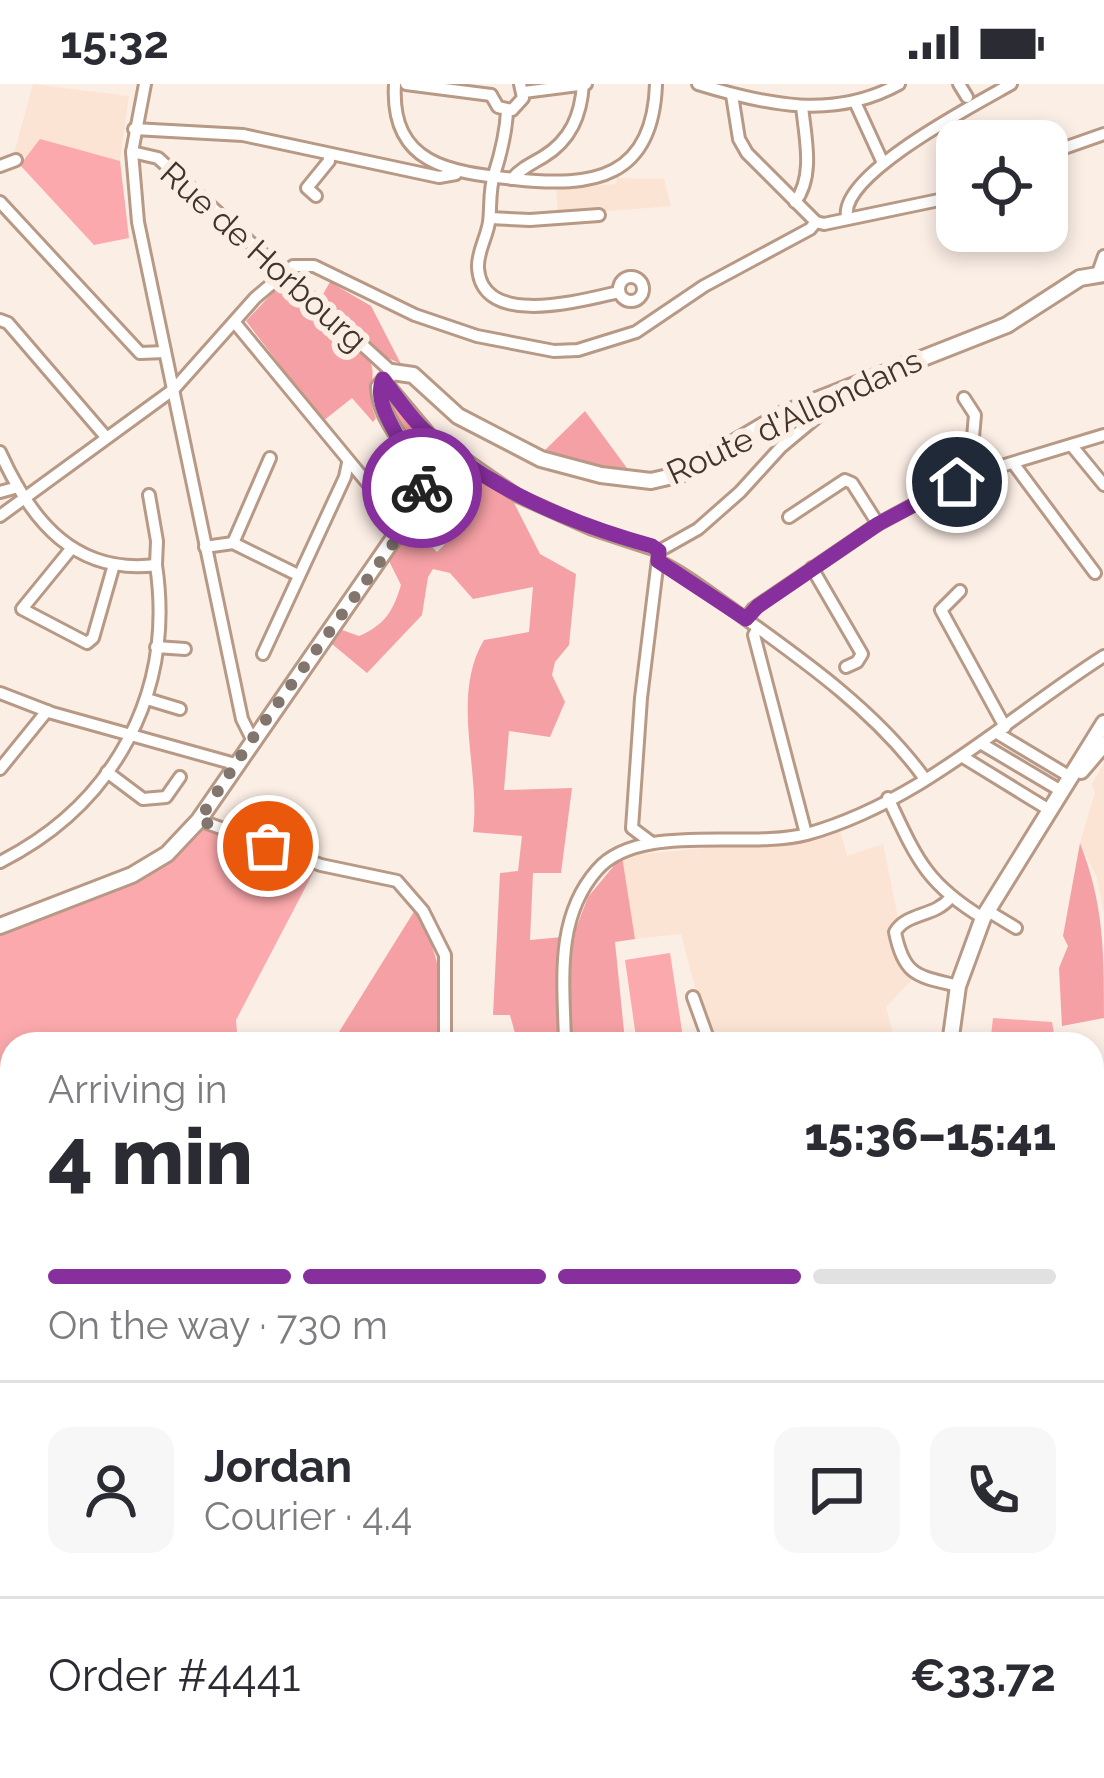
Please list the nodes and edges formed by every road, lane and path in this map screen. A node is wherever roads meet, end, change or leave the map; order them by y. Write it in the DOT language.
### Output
graph roads {
  1 [pos="145,84"];
  2 [pos="395,84"];
  3 [pos="406,84"];
  4 [pos="584,84"];
  5 [pos="656,84"];
  6 [pos="698,84"];
  7 [pos="899,84"];
  8 [pos="959,84"];
  9 [pos="1011,84"];
  10 [pos="522,88"];
  11 [pos="493,90"];
  12 [pos="732,94"];
  13 [pos="967,97"];
  14 [pos="855,102"];
  15 [pos="802,106"];
  16 [pos="507,110"];
  17 [pos="134,129"];
  18 [pos="1104,134"];
  19 [pos="1068,147"];
  20 [pos="132,152"];
  21 [pos="329,154"];
  22 [pos="16,160"];
  23 [pos="883,163"];
  24 [pos="0,166"];
  25 [pos="459,174"];
  26 [pos="493,177"];
  27 [pos="512,179"];
  28 [pos="316,196"];
  29 [pos="936,201"];
  30 [pos="0,202"];
  31 [pos="795,202"];
  32 [pos="599,214"];
  33 [pos="847,216"];
  34 [pos="490,218"];
  35 [pos="816,222"];
  36 [pos="1104,256"];
  37 [pos="283,272"];
  38 [pos="1101,274"];
  39 [pos="619,292"];
  40 [pos="0,320"];
  41 [pos="236,324"];
  42 [pos="165,352"];
  43 [pos="387,376"];
  44 [pos="174,389"];
  45 [pos="842,390"];
  46 [pos="964,398"];
  47 [pos="1104,435"];
  48 [pos="106,437"];
  49 [pos="1072,446"];
  50 [pos="0,452"];
  51 [pos="270,458"];
  52 [pos="348,463"];
  53 [pos="1013,463"];
  54 [pos="987,470"];
  55 [pos="1104,485"];
  56 [pos="22,491"];
  57 [pos="374,491"];
  58 [pos="0,492"];
  59 [pos="148,495"];
  60 [pos="0,516"];
  61 [pos="789,518"];
  62 [pos="878,524"];
  63 [pos="233,543"];
  64 [pos="205,547"];
  65 [pos="71,549"];
  66 [pos="658,556"];
  67 [pos="156,565"];
  68 [pos="113,568"];
  69 [pos="812,568"];
  70 [pos="1095,573"];
  71 [pos="298,575"];
  72 [pos="960,591"];
  73 [pos="746,619"];
  74 [pos="758,628"];
  75 [pos="156,647"];
  76 [pos="185,649"];
  77 [pos="263,654"];
  78 [pos="1104,656"];
  79 [pos="846,667"];
  80 [pos="0,693"];
  81 [pos="147,699"];
  82 [pos="180,709"];
  83 [pos="47,711"];
  84 [pos="1104,723"];
  85 [pos="1001,730"];
  86 [pos="134,736"];
  87 [pos="252,739"];
  88 [pos="982,744"];
  89 [pos="1104,745"];
  90 [pos="963,757"];
  91 [pos="235,764"];
  92 [pos="1,769"];
  93 [pos="107,772"];
  94 [pos="180,777"];
  95 [pos="925,779"];
  96 [pos="1068,785"];
  97 [pos="888,798"];
  98 [pos="1051,811"];
  99 [pos="199,820"];
  100 [pos="806,834"];
  101 [pos="652,843"];
  102 [pos="0,862"];
  103 [pos="950,898"];
  104 [pos="986,915"];
  105 [pos="0,926"];
  106 [pos="1016,928"];
  107 [pos="958,986"];
  108 [pos="693,998"];
  109 [pos="445,1032"];
  110 [pos="565,1032"];
  111 [pos="706,1032"];
  112 [pos="952,1032"];
  1 -- 17 [label="street"];
  2 -- 25 [label="street"];
  3 -- 11 [label="street"];
  4 -- 10 [label="street"];
  4 -- 27 [label="street"];
  5 -- 27 [label="street"];
  6 -- 12 [label="street"];
  7 -- 14 [label="street"];
  8 -- 13 [label="street"];
  9 -- 23 [label="street"];
  10 -- 16 [label="street"];
  11 -- 16 [label="street"];
  12 -- 15 [label="street"];
  12 -- 31 [label="street"];
  14 -- 15 [label="street"];
  14 -- 23 [label="street"];
  15 -- 31 [label="street"];
  16 -- 26 [label="street"];
  17 -- 20 [label="street"];
  17 -- 21 [label="street"];
  18 -- 19 [label="street"];
  20 -- 37 [label="street, Rue de Horbourg"];
  20 -- 42 [label="street"];
  21 -- 25 [label="street"];
  21 -- 28 [label="street"];
  22 -- 24 [label="street"];
  23 -- 33 [label="street"];
  25 -- 26 [label="street"];
  26 -- 27 [label="street"];
  26 -- 34 [label="street"];
  29 -- 33 [label="street"];
  30 -- 42 [label="street"];
  31 -- 35 [label="street"];
  32 -- 34 [label="street"];
  33 -- 35 [label="street"];
  34 -- 39 [label="street"];
  35 -- 37 [label="street"];
  36 -- 38 [label="street"];
  37 -- 41 [label="street"];
  37 -- 43 [label="street, Rue de Horbourg"];
  38 -- 45 [label="main road, Route d'Allondans"];
  40 -- 48 [label="street"];
  41 -- 44 [label="street"];
  41 -- 52 [label="street"];
  42 -- 44 [label="street"];
  43 -- 45 [label="main road, Route d'Allondans"];
  43 -- 66 [label="street, Rue de Horbourg"];
  43 -- 87 [label="main road"];
  44 -- 48 [label="street"];
  44 -- 64 [label="street"];
  45 -- 66 [label="street"];
  46 -- 54 [label="street"];
  47 -- 49 [label="street"];
  48 -- 56 [label="street"];
  49 -- 53 [label="street"];
  49 -- 55 [label="street"];
  50 -- 56 [label="street"];
  51 -- 63 [label="street"];
  52 -- 57 [label="street"];
  52 -- 71 [label="street"];
  53 -- 54 [label="street"];
  53 -- 70 [label="street"];
  54 -- 62 [label="street"];
  56 -- 58 [label="street"];
  56 -- 60 [label="street"];
  56 -- 65 [label="street"];
  59 -- 67 [label="street"];
  61 -- 62 [label="street"];
  62 -- 69 [label="street"];
  63 -- 64 [label="street"];
  63 -- 71 [label="street"];
  64 -- 87 [label="street"];
  65 -- 68 [label="street"];
  65 -- 68 [label="street"];
  66 -- 73 [label="street, Rue de Horbourg"];
  66 -- 101 [label="street"];
  67 -- 68 [label="street"];
  67 -- 75 [label="street"];
  69 -- 73 [label="street"];
  69 -- 79 [label="street"];
  71 -- 77 [label="street"];
  72 -- 85 [label="street"];
  73 -- 74 [label="street, Rue de Horbourg"];
  74 -- 95 [label="street, Rue de Horbourg"];
  74 -- 100 [label="street"];
  75 -- 76 [label="street"];
  75 -- 81 [label="street"];
  78 -- 85 [label="street"];
  80 -- 83 [label="street"];
  81 -- 82 [label="street"];
  81 -- 86 [label="street"];
  83 -- 86 [label="street"];
  83 -- 92 [label="street"];
  84 -- 96 [label="main road"];
  85 -- 88 [label="street"];
  85 -- 96 [label="street"];
  86 -- 91 [label="street"];
  86 -- 93 [label="street"];
  87 -- 91 [label="main road"];
  88 -- 90 [label="street"];
  88 -- 96 [label="street"];
  89 -- 96 [label="main road"];
  90 -- 95 [label="street"];
  90 -- 98 [label="street"];
  91 -- 99 [label="main road"];
  93 -- 94 [label="street"];
  93 -- 102 [label="street"];
  95 -- 97 [label="street"];
  96 -- 98 [label="main road"];
  97 -- 100 [label="street"];
  97 -- 103 [label="street"];
  98 -- 104 [label="main road"];
  99 -- 105 [label="main road"];
  99 -- 109 [label="street"];
  100 -- 101 [label="street"];
  101 -- 110 [label="street"];
  103 -- 104 [label="street"];
  103 -- 107 [label="street"];
  104 -- 106 [label="street"];
  104 -- 107 [label="main road"];
  107 -- 112 [label="main road"];
  108 -- 111 [label="street"];
}
